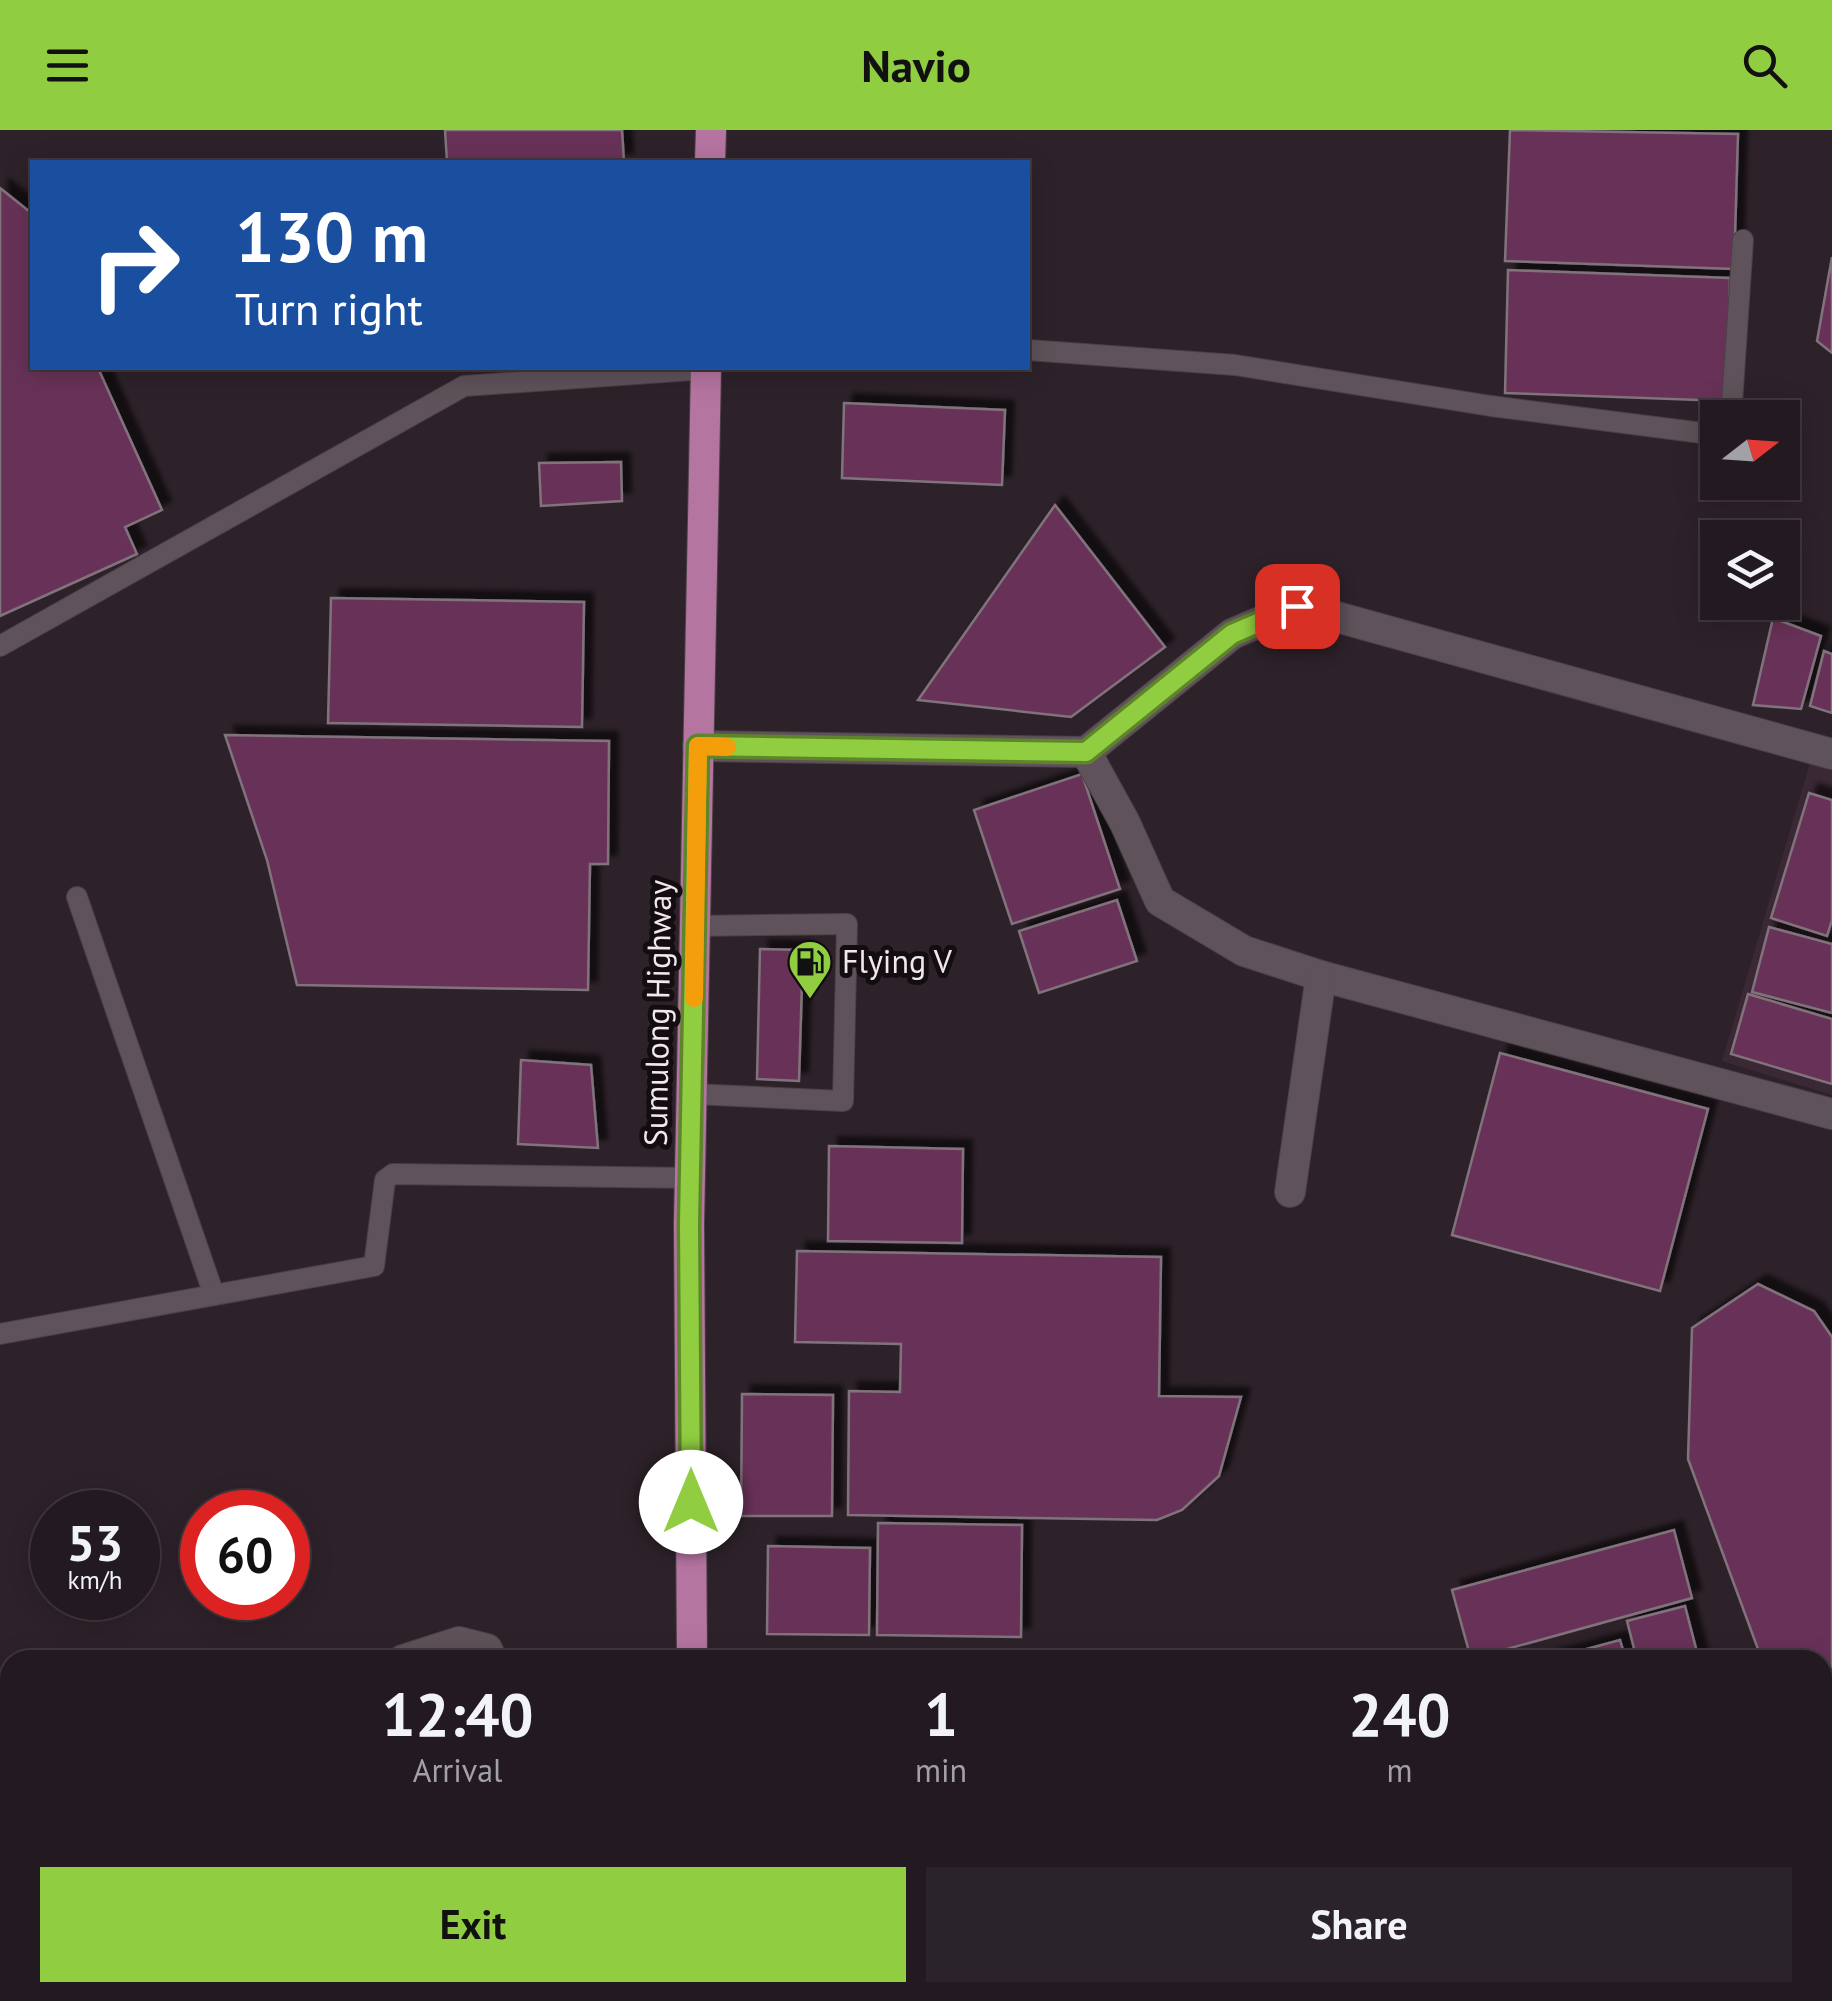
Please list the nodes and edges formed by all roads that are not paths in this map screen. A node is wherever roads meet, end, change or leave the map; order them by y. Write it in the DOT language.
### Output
graph roads {
  1 [pos="710,130"];
  2 [pos="710,160"];
  3 [pos="1743,240"];
  4 [pos="1030,350"];
  5 [pos="679,370"];
  6 [pos="706,370"];
  7 [pos="1732,400"];
  8 [pos="1700,433"];
  9 [pos="0,646"];
  10 [pos="698,746"];
  11 [pos="1086,752"];
  12 [pos="1832,754"];
  13 [pos="77,897"];
  14 [pos="695,926"];
  15 [pos="1321,976"];
  16 [pos="692,1094"];
  17 [pos="1832,1114"];
  18 [pos="690,1178"];
  19 [pos="1290,1192"];
  20 [pos="214,1295"];
  21 [pos="0,1334"];
  22 [pos="434,1650"];
  23 [pos="488,1650"];
  24 [pos="692,1650"];
  1 -- 2 [label="main road"];
  3 -- 7 [label="lane"];
  4 -- 8 [label="lane"];
  5 -- 9 [label="lane"];
  6 -- 10 [label="main road, Sumulong Highway"];
  10 -- 11 [label="street"];
  10 -- 14 [label="main road, Sumulong Highway"];
  11 -- 12 [label="street"];
  11 -- 15 [label="street"];
  13 -- 20 [label="lane"];
  14 -- 16 [label="main road, Sumulong Highway"];
  14 -- 16 [label="lane"];
  15 -- 17 [label="street"];
  15 -- 19 [label="street"];
  16 -- 18 [label="main road, Sumulong Highway"];
  18 -- 20 [label="lane"];
  18 -- 24 [label="main road, Sumulong Highway"];
  20 -- 21 [label="lane"];
  22 -- 23 [label="street"];
}
